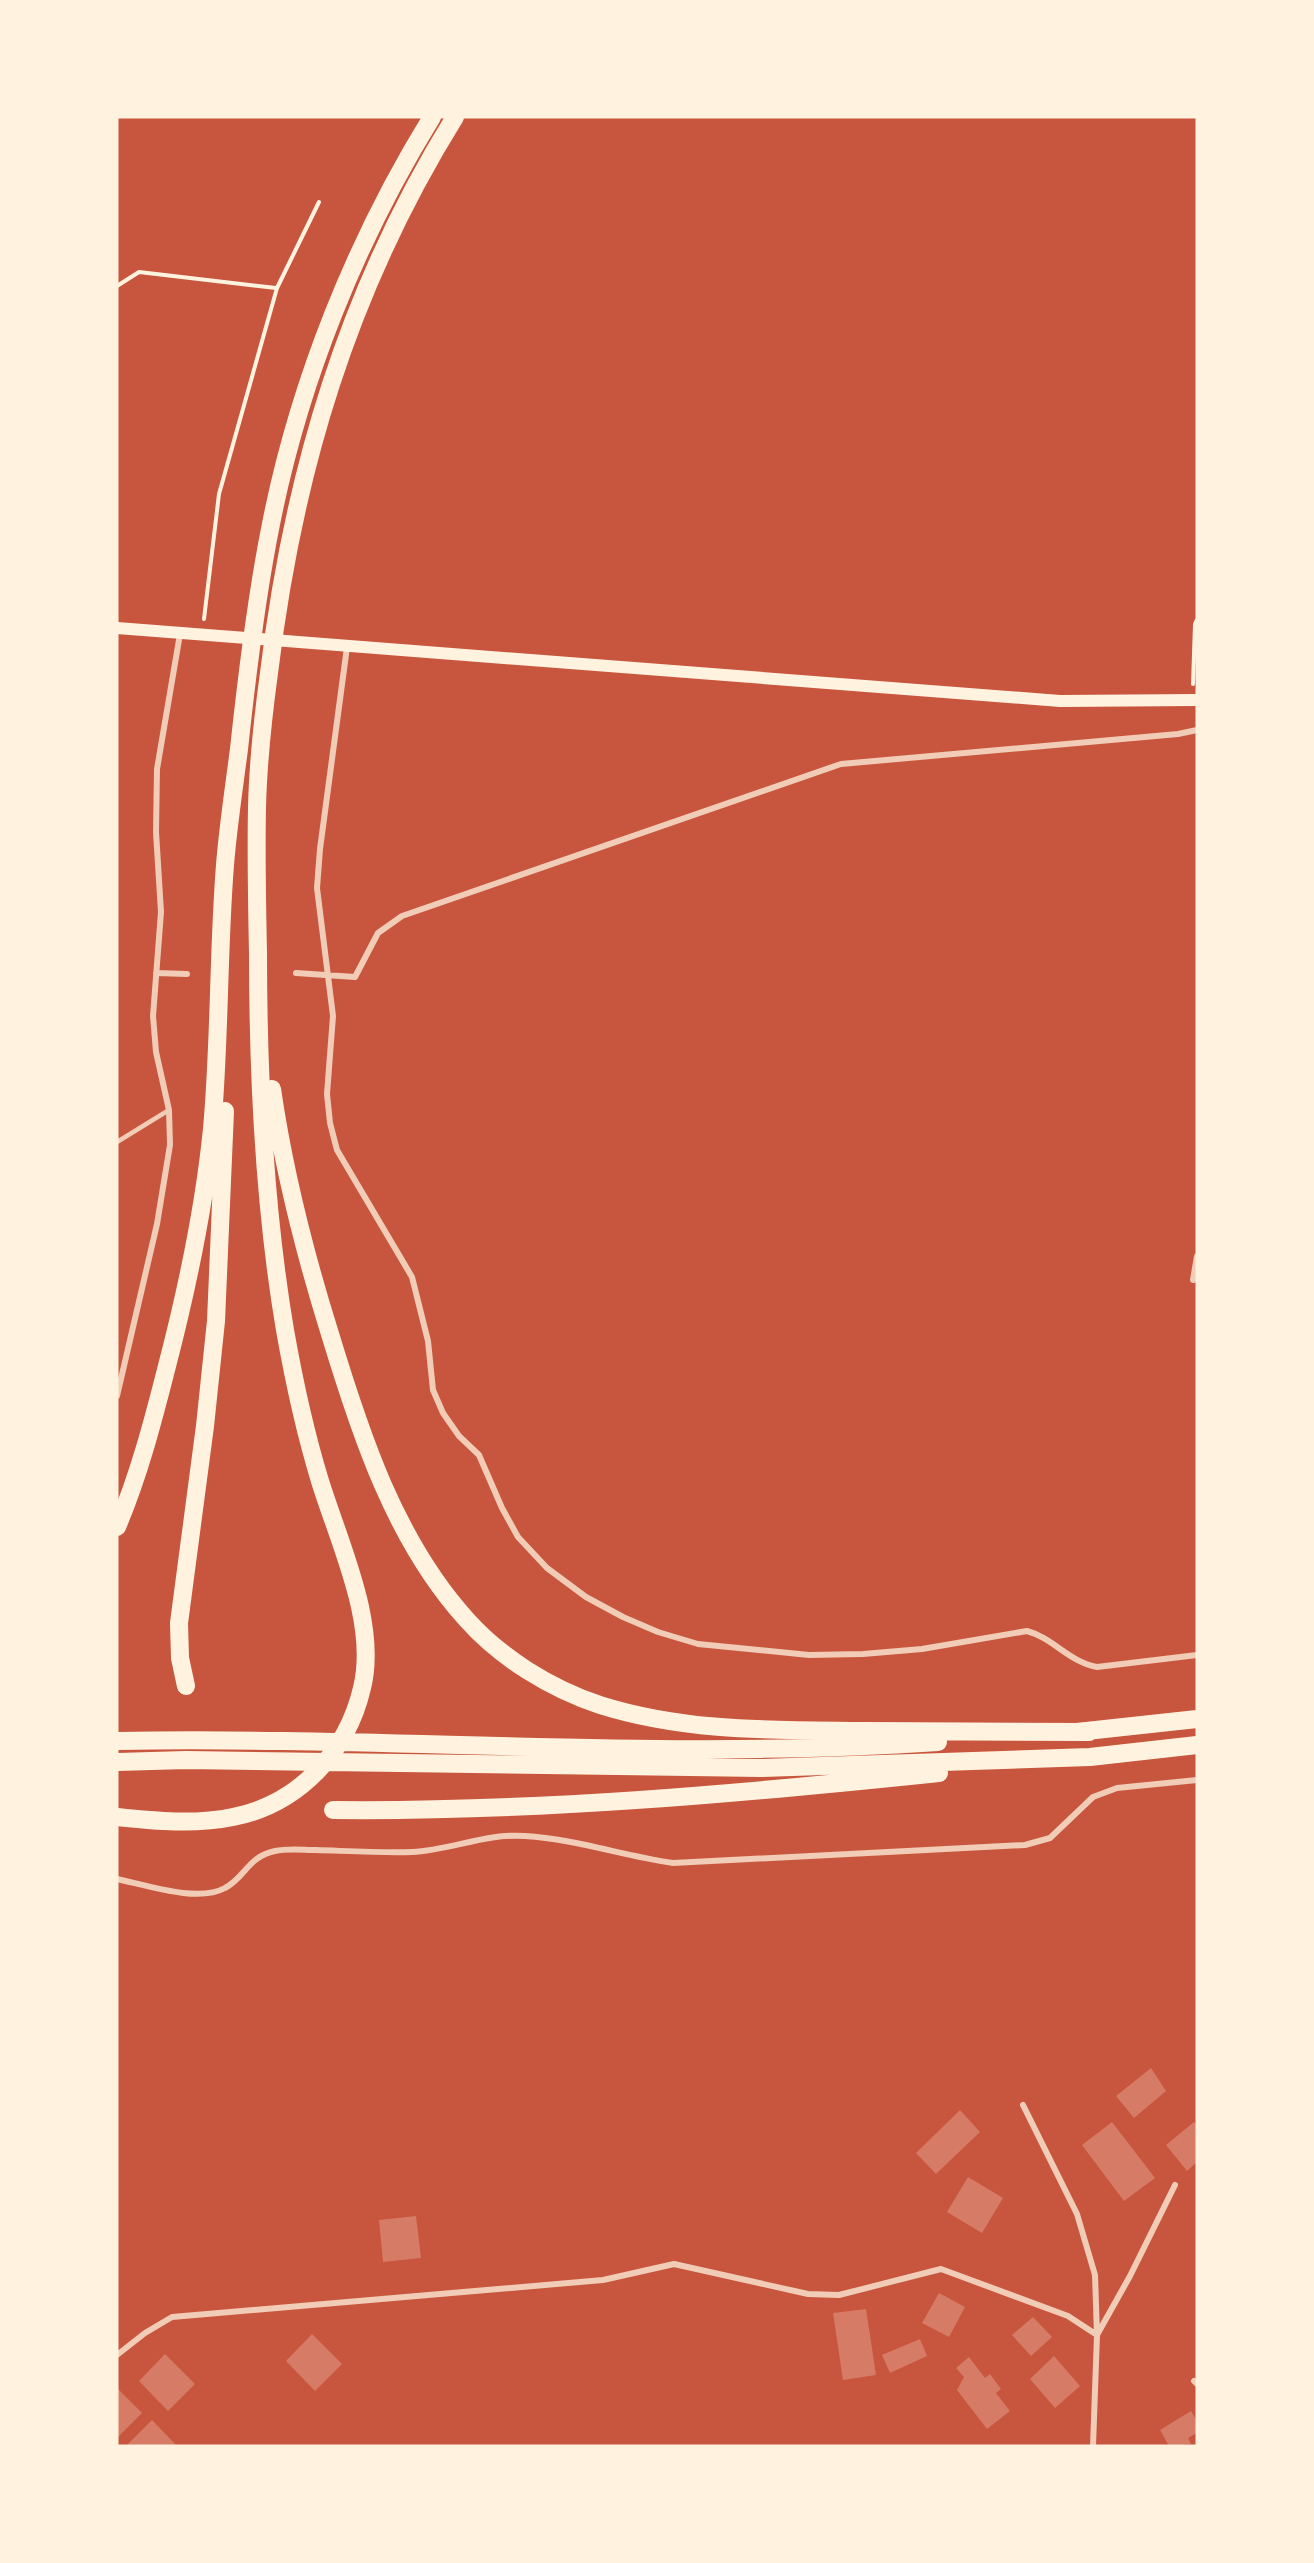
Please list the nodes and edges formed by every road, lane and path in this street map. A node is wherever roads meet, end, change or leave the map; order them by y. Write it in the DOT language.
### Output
graph roads {
  1 [pos="432,117"];
  2 [pos="455,117"];
  3 [pos="319,202"];
  4 [pos="117,286"];
  5 [pos="277,288"];
  6 [pos="1197,620"];
  7 [pos="117,628"];
  8 [pos="180,634"];
  9 [pos="202,635"];
  10 [pos="347,647"];
  11 [pos="1195,700"];
  12 [pos="1197,729"];
  13 [pos="233,800"];
  14 [pos="156,973"];
  15 [pos="296,973"];
  16 [pos="187,974"];
  17 [pos="330,975"];
  18 [pos="258,999"];
  19 [pos="169,1110"];
  20 [pos="117,1142"];
  21 [pos="1197,1256"];
  22 [pos="1197,1280"];
  23 [pos="117,1396"];
  24 [pos="117,1527"];
  25 [pos="1197,1655"];
  26 [pos="186,1686"];
  27 [pos="1197,1719"];
  28 [pos="1089,1732"];
  29 [pos="117,1741"];
  30 [pos="1197,1745"];
  31 [pos="1090,1757"];
  32 [pos="117,1762"];
  33 [pos="1197,1780"];
  34 [pos="333,1810"];
  35 [pos="117,1817"];
  36 [pos="117,1879"];
  37 [pos="1023,2105"];
  38 [pos="1175,2185"];
  39 [pos="1097,2335"];
  40 [pos="117,2355"];
  41 [pos="1093,2446"];
  1 -- 13 [label="highway"];
  2 -- 18 [label="highway"];
  3 -- 5 [label="path"];
  4 -- 5 [label="path"];
  5 -- 9 [label="path"];
  6 -- 11 [label="path"];
  7 -- 8 [label="main road"];
  8 -- 9 [label="main road"];
  8 -- 14 [label="street"];
  9 -- 10 [label="main road"];
  10 -- 11 [label="main road"];
  10 -- 17 [label="street"];
  12 -- 17 [label="street"];
  13 -- 24 [label="highway"];
  13 -- 26 [label="highway"];
  14 -- 16 [label="street"];
  14 -- 19 [label="street"];
  15 -- 17 [label="street"];
  17 -- 25 [label="street"];
  18 -- 28 [label="highway"];
  18 -- 35 [label="highway"];
  19 -- 20 [label="lane"];
  19 -- 23 [label="street"];
  21 -- 22 [label="street"];
  27 -- 28 [label="highway"];
  28 -- 29 [label="highway"];
  30 -- 31 [label="highway"];
  31 -- 32 [label="highway"];
  31 -- 34 [label="highway"];
  33 -- 36 [label="street"];
  37 -- 39 [label="street"];
  38 -- 39 [label="street"];
  39 -- 40 [label="street"];
  39 -- 41 [label="street"];
}
